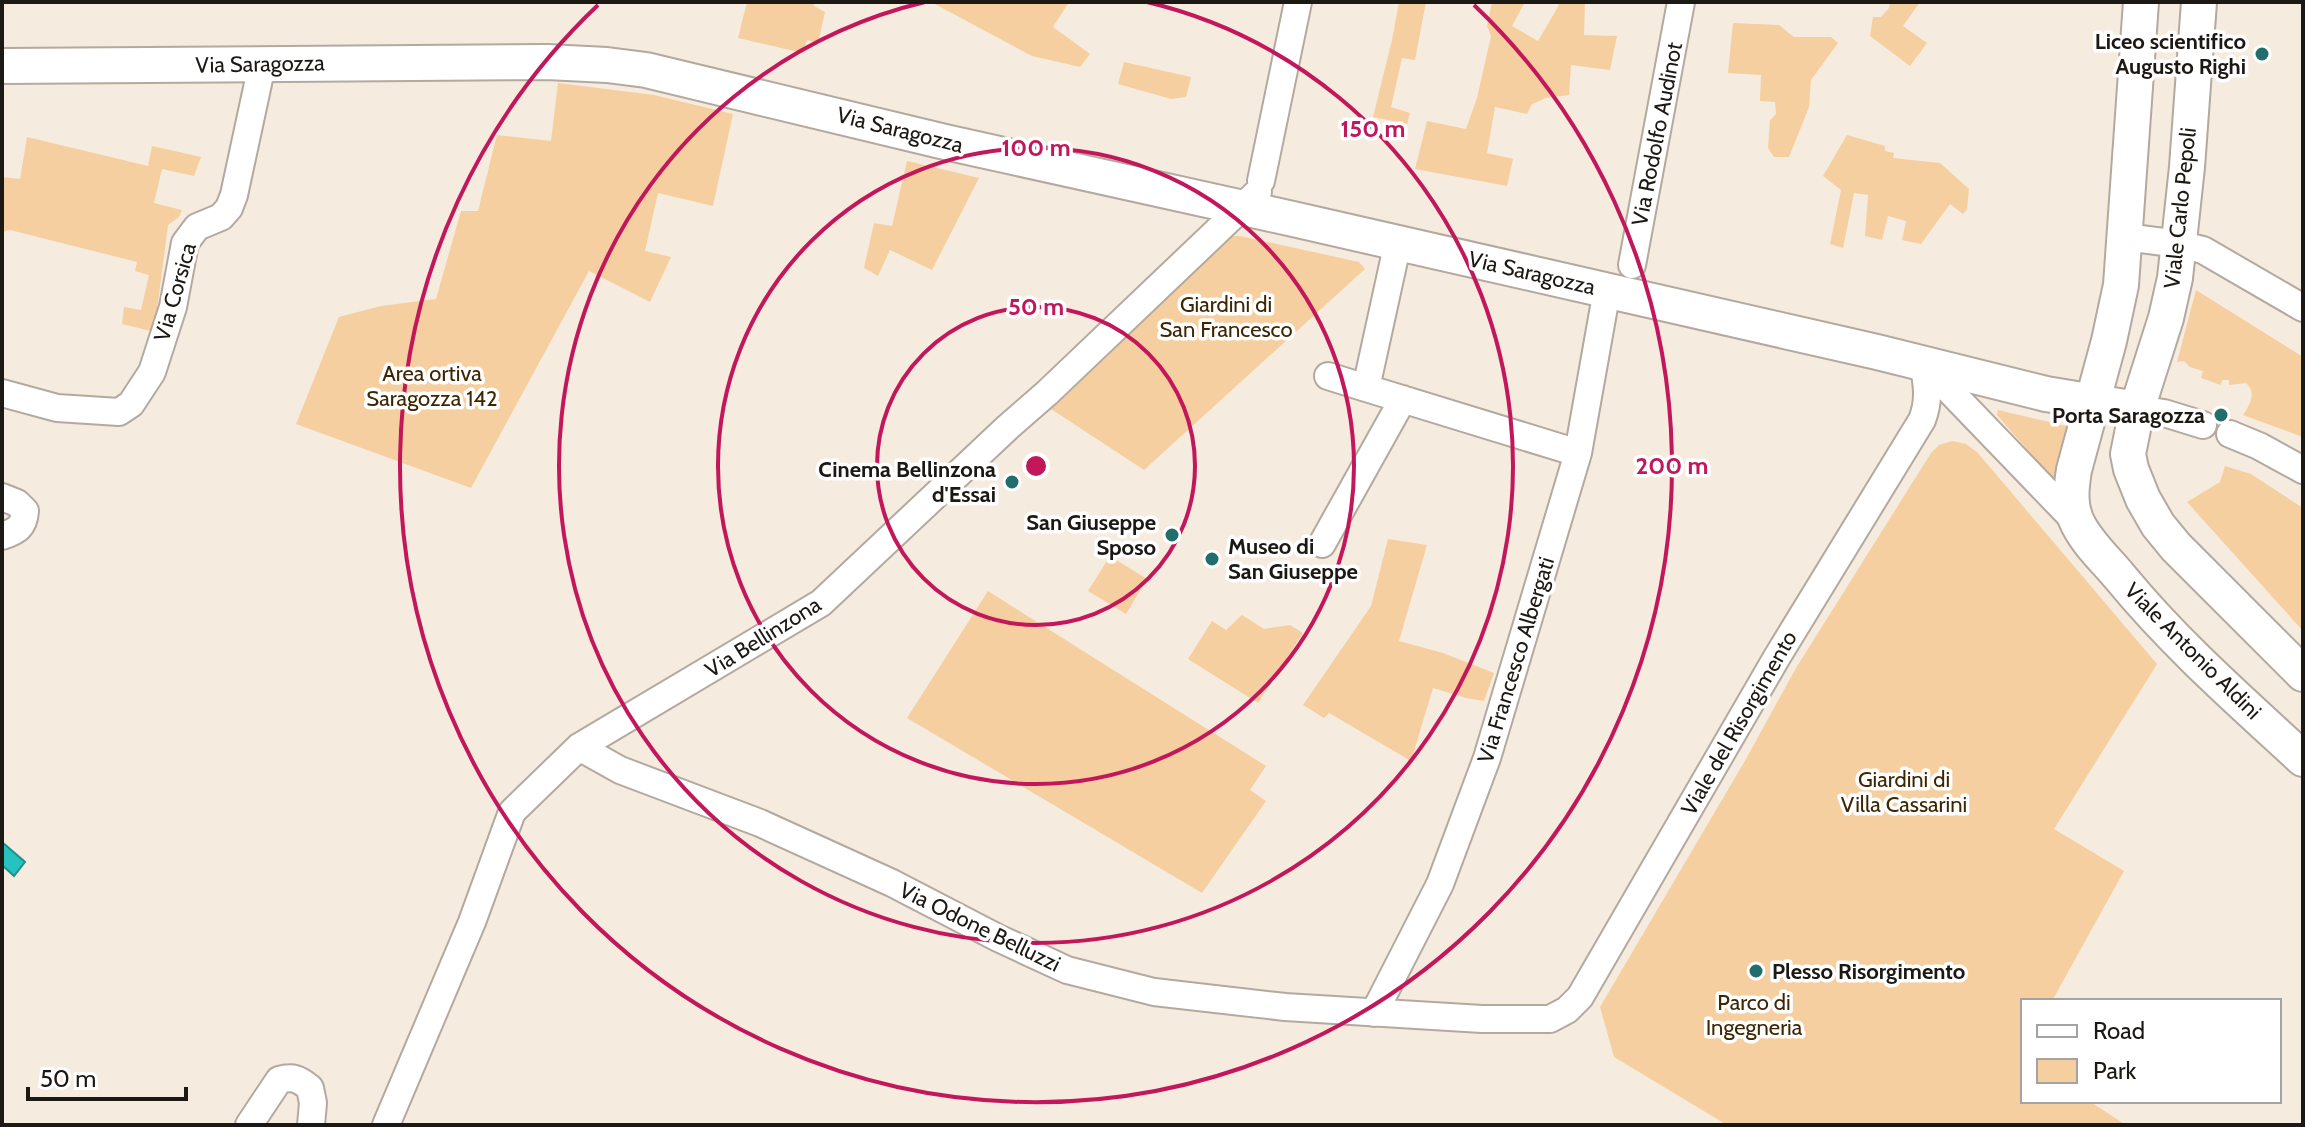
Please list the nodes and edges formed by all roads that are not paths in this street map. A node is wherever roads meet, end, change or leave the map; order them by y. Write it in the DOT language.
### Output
graph roads {
  1 [pos="1298,2"];
  2 [pos="1681,2"];
  3 [pos="2141,2"];
  4 [pos="2199,2"];
  5 [pos="262,65"];
  6 [pos="2,66"];
  7 [pos="1254,194"];
  8 [pos="2125,237"];
  9 [pos="1398,242"];
  10 [pos="2179,244"];
  11 [pos="1624,282"];
  12 [pos="2303,308"];
  13 [pos="1923,363"];
  14 [pos="1328,376"];
  15 [pos="1366,388"];
  16 [pos="2,393"];
  17 [pos="1403,399"];
  18 [pos="2092,401"];
  19 [pos="2137,409"];
  20 [pos="1977,419"];
  21 [pos="1922,420"];
  22 [pos="2203,425"];
  23 [pos="2230,434"];
  24 [pos="1578,453"];
  25 [pos="2303,470"];
  26 [pos="2,497"];
  27 [pos="2078,524"];
  28 [pos="2,536"];
  29 [pos="1322,544"];
  30 [pos="2303,674"];
  31 [pos="579,747"];
  32 [pos="2303,759"];
  33 [pos="1374,1013"];
  34 [pos="1550,1019"];
  35 [pos="249,1125"];
  36 [pos="311,1125"];
  37 [pos="386,1125"];
  1 -- 7 [label="street"];
  2 -- 11 [label="street, Via Rodolfo Audinot"];
  3 -- 8 [label="main road"];
  4 -- 10 [label="main road, Viale Carlo Pepoli"];
  5 -- 6 [label="main road, Via Saragozza"];
  5 -- 7 [label="main road, Via Saragozza"];
  5 -- 16 [label="street, Via Corsica"];
  7 -- 9 [label="main road, Via Saragozza"];
  7 -- 31 [label="street, Via Bellinzona"];
  8 -- 10 [label="street"];
  8 -- 18 [label="main road"];
  9 -- 11 [label="main road, Via Saragozza"];
  9 -- 15 [label="street"];
  10 -- 12 [label="street"];
  10 -- 19 [label="main road, Viale Carlo Pepoli"];
  11 -- 13 [label="main road, Via Saragozza"];
  11 -- 24 [label="street, Via Francesco Albergati"];
  13 -- 18 [label="main road, Via Saragozza"];
  13 -- 20 [label="street"];
  13 -- 21 [label="street, Viale del Risorgimento"];
  14 -- 15 [label="street"];
  15 -- 17 [label="street"];
  17 -- 24 [label="street"];
  17 -- 29 [label="street"];
  18 -- 19 [label="main road, Via Saragozza"];
  18 -- 27 [label="main road, Viale Antonio Aldini"];
  19 -- 22 [label="street, Via Saragozza"];
  19 -- 30 [label="main road"];
  20 -- 21 [label="street"];
  20 -- 27 [label="street"];
  21 -- 34 [label="street, Viale del Risorgimento"];
  23 -- 25 [label="street"];
  24 -- 33 [label="street, Via Francesco Albergati"];
  26 -- 28 [label="street"];
  27 -- 32 [label="main road, Viale Antonio Aldini"];
  31 -- 33 [label="street, Via Odone Belluzzi"];
  31 -- 37 [label="street, Via Bellinzona"];
  33 -- 34 [label="street, Via Odone Belluzzi"];
  35 -- 36 [label="street"];
}
